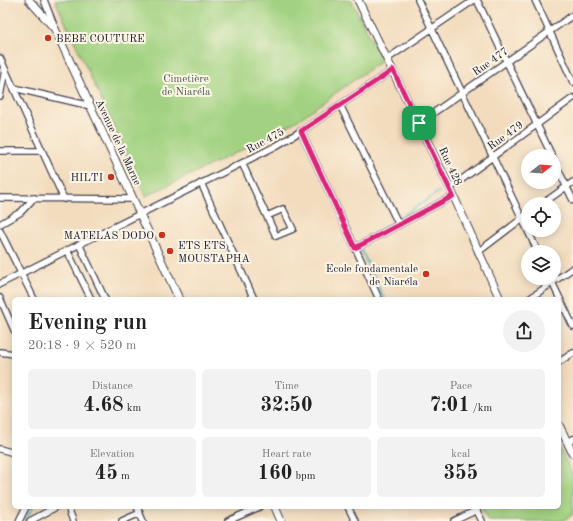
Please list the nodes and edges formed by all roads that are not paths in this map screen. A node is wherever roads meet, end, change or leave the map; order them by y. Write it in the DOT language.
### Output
graph roads {
  1 [pos="29,0"];
  2 [pos="44,0"];
  3 [pos="358,0"];
  4 [pos="418,0"];
  5 [pos="474,0"];
  6 [pos="477,0"];
  7 [pos="535,0"];
  8 [pos="573,15"];
  9 [pos="56,29"];
  10 [pos="432,29"];
  11 [pos="550,31"];
  12 [pos="0,58"];
  13 [pos="387,59"];
  14 [pos="506,61"];
  15 [pos="6,70"];
  16 [pos="393,70"];
  17 [pos="573,82"];
  18 [pos="14,88"];
  19 [pos="462,93"];
  20 [pos="0,96"];
  21 [pos="573,98"];
  22 [pos="340,105"];
  23 [pos="91,106"];
  24 [pos="419,123"];
  25 [pos="537,124"];
  26 [pos="301,131"];
  27 [pos="549,149"];
  28 [pos="0,151"];
  29 [pos="41,151"];
  30 [pos="492,157"];
  31 [pos="242,163"];
  32 [pos="561,176"];
  33 [pos="573,182"];
  34 [pos="201,184"];
  35 [pos="566,186"];
  36 [pos="450,188"];
  37 [pos="453,196"];
  38 [pos="551,197"];
  39 [pos="0,198"];
  40 [pos="34,198"];
  41 [pos="64,199"];
  42 [pos="133,199"];
  43 [pos="573,200"];
  44 [pos="140,213"];
  45 [pos="267,216"];
  46 [pos="521,217"];
  47 [pos="521,220"];
  48 [pos="0,224"];
  49 [pos="399,225"];
  50 [pos="0,231"];
  51 [pos="79,244"];
  52 [pos="355,248"];
  53 [pos="67,250"];
  54 [pos="478,252"];
  55 [pos="573,268"];
  56 [pos="22,273"];
  57 [pos="561,275"];
  58 [pos="0,284"];
  59 [pos="545,285"];
  60 [pos="553,285"];
  61 [pos="33,297"];
  62 [pos="90,297"];
  63 [pos="104,297"];
  64 [pos="178,297"];
  65 [pos="253,297"];
  66 [pos="378,297"];
  67 [pos="499,297"];
  68 [pos="531,297"];
  69 [pos="559,297"];
  70 [pos="0,298"];
  71 [pos="561,301"];
  72 [pos="12,325"];
  73 [pos="573,326"];
  74 [pos="0,352"];
  75 [pos="573,353"];
  76 [pos="12,354"];
  77 [pos="561,361"];
  78 [pos="561,429"];
  79 [pos="570,441"];
  80 [pos="0,449"];
  81 [pos="12,452"];
  82 [pos="573,454"];
  83 [pos="25,509"];
  84 [pos="52,509"];
  85 [pos="69,509"];
  86 [pos="138,509"];
  87 [pos="255,509"];
  88 [pos="276,509"];
  89 [pos="349,509"];
  90 [pos="476,509"];
  91 [pos="140,513"];
  92 [pos="22,520"];
  93 [pos="30,521"];
  94 [pos="73,521"];
  95 [pos="122,521"];
  96 [pos="143,521"];
  97 [pos="228,521"];
  98 [pos="281,521"];
  99 [pos="355,521"];
  100 [pos="454,521"];
  101 [pos="482,521"];
  1 -- 9 [label="street, Avenue de la Marne"];
  2 -- 9 [label="street"];
  3 -- 13 [label="street, Rue 428"];
  4 -- 10 [label="street"];
  5 -- 10 [label="street"];
  6 -- 14 [label="street"];
  7 -- 11 [label="street"];
  8 -- 11 [label="street, Rue 477"];
  9 -- 23 [label="street, Avenue de la Marne"];
  10 -- 13 [label="street"];
  10 -- 19 [label="street"];
  11 -- 14 [label="street, Rue 477"];
  11 -- 17 [label="street"];
  12 -- 15 [label="street"];
  13 -- 16 [label="street, Rue 428"];
  14 -- 19 [label="street, Rue 477"];
  14 -- 25 [label="street"];
  15 -- 18 [label="street"];
  15 -- 20 [label="street"];
  16 -- 22 [label="street, Rue 475"];
  16 -- 24 [label="street, Rue 428"];
  18 -- 23 [label="street"];
  18 -- 29 [label="street"];
  19 -- 24 [label="street, Rue 477"];
  19 -- 30 [label="street"];
  21 -- 25 [label="street, Rue 479"];
  22 -- 26 [label="street, Rue 475"];
  22 -- 49 [label="street"];
  23 -- 42 [label="street, Avenue de la Marne"];
  24 -- 36 [label="street, Rue 428"];
  25 -- 27 [label="street"];
  25 -- 30 [label="street, Rue 479"];
  26 -- 31 [label="street, Rue 475"];
  26 -- 52 [label="street"];
  28 -- 29 [label="street"];
  29 -- 41 [label="street"];
  30 -- 36 [label="street, Rue 479"];
  30 -- 46 [label="street"];
  31 -- 34 [label="street, Rue 475"];
  31 -- 45 [label="street"];
  32 -- 35 [label="street"];
  33 -- 35 [label="street"];
  34 -- 44 [label="street, Rue 475"];
  34 -- 65 [label="street"];
  35 -- 38 [label="street"];
  35 -- 43 [label="street"];
  36 -- 37 [label="street, Rue 428"];
  37 -- 49 [label="street"];
  37 -- 54 [label="street, Rue 428"];
  39 -- 40 [label="street"];
  40 -- 41 [label="street"];
  40 -- 48 [label="street"];
  41 -- 42 [label="street"];
  42 -- 44 [label="street, Avenue de la Marne"];
  44 -- 51 [label="street, Rue 475"];
  44 -- 64 [label="street, Avenue de la Marne"];
  45 -- 45 [label="street"];
  47 -- 54 [label="street"];
  49 -- 52 [label="street"];
  50 -- 56 [label="street"];
  51 -- 53 [label="street, Rue 475"];
  51 -- 63 [label="street"];
  52 -- 66 [label="street"];
  53 -- 56 [label="street, Rue 475"];
  53 -- 62 [label="street"];
  54 -- 67 [label="street, Rue 428"];
  55 -- 57 [label="street"];
  56 -- 58 [label="street, Rue 475"];
  56 -- 61 [label="street"];
  59 -- 68 [label="street"];
  60 -- 69 [label="street"];
  70 -- 72 [label="street"];
  71 -- 73 [label="street"];
  74 -- 76 [label="street"];
  75 -- 77 [label="street"];
  78 -- 79 [label="street"];
  79 -- 82 [label="street"];
  80 -- 81 [label="street"];
  83 -- 92 [label="street"];
  84 -- 93 [label="street"];
  85 -- 94 [label="street"];
  86 -- 91 [label="street"];
  87 -- 97 [label="street"];
  88 -- 98 [label="street"];
  89 -- 99 [label="street"];
  90 -- 100 [label="street"];
  90 -- 101 [label="street"];
  91 -- 95 [label="street"];
  91 -- 96 [label="street"];
}
